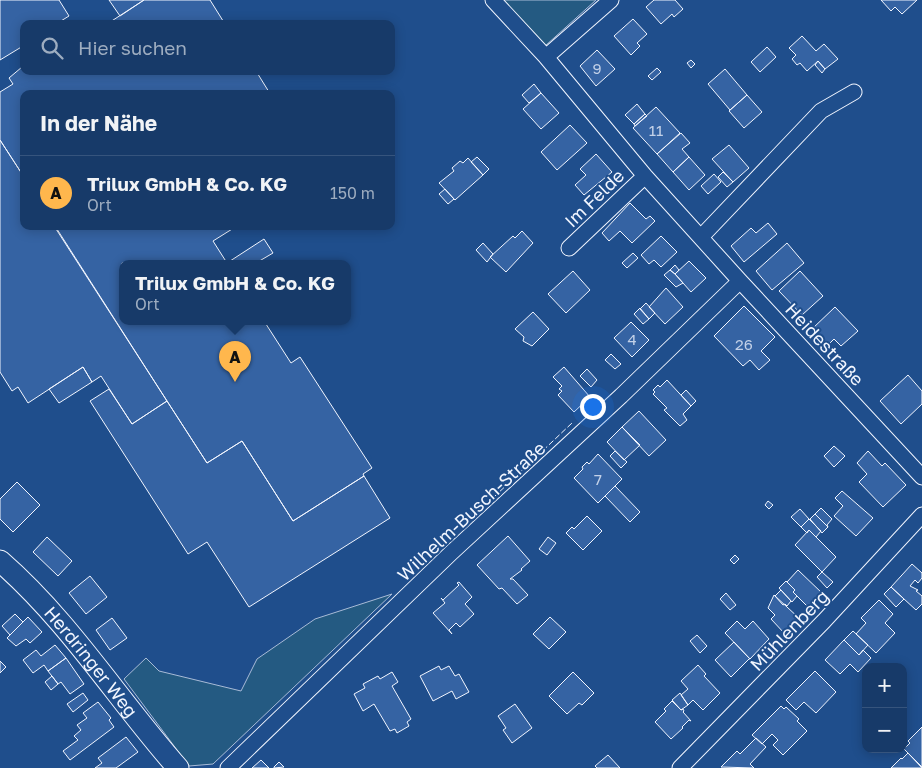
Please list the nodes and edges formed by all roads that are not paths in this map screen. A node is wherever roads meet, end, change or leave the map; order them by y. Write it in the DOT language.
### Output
graph roads {
  1 [pos="493,0"];
  2 [pos="611,0"];
  3 [pos="546,57"];
  4 [pos="854,92"];
  5 [pos="645,176"];
  6 [pos="701,237"];
  7 [pos="569,248"];
  8 [pos="740,281"];
  9 [pos="922,477"];
  10 [pos="922,515"];
  11 [pos="0,561"];
  12 [pos="178,768"];
  13 [pos="228,768"];
  14 [pos="680,768"];
  1 -- 3 [label="street, Heidestraße"];
  2 -- 3 [label="street"];
  3 -- 5 [label="street, Heidestraße"];
  4 -- 6 [label="street"];
  5 -- 6 [label="street, Heidestraße"];
  5 -- 7 [label="street, Im Felde"];
  6 -- 8 [label="street, Heidestraße"];
  8 -- 9 [label="street, Heidestraße"];
  8 -- 13 [label="street, Wilhelm-Busch-Straße"];
  10 -- 14 [label="street, Mühlenberg"];
  11 -- 12 [label="main road, Herdringer Weg"];
}
